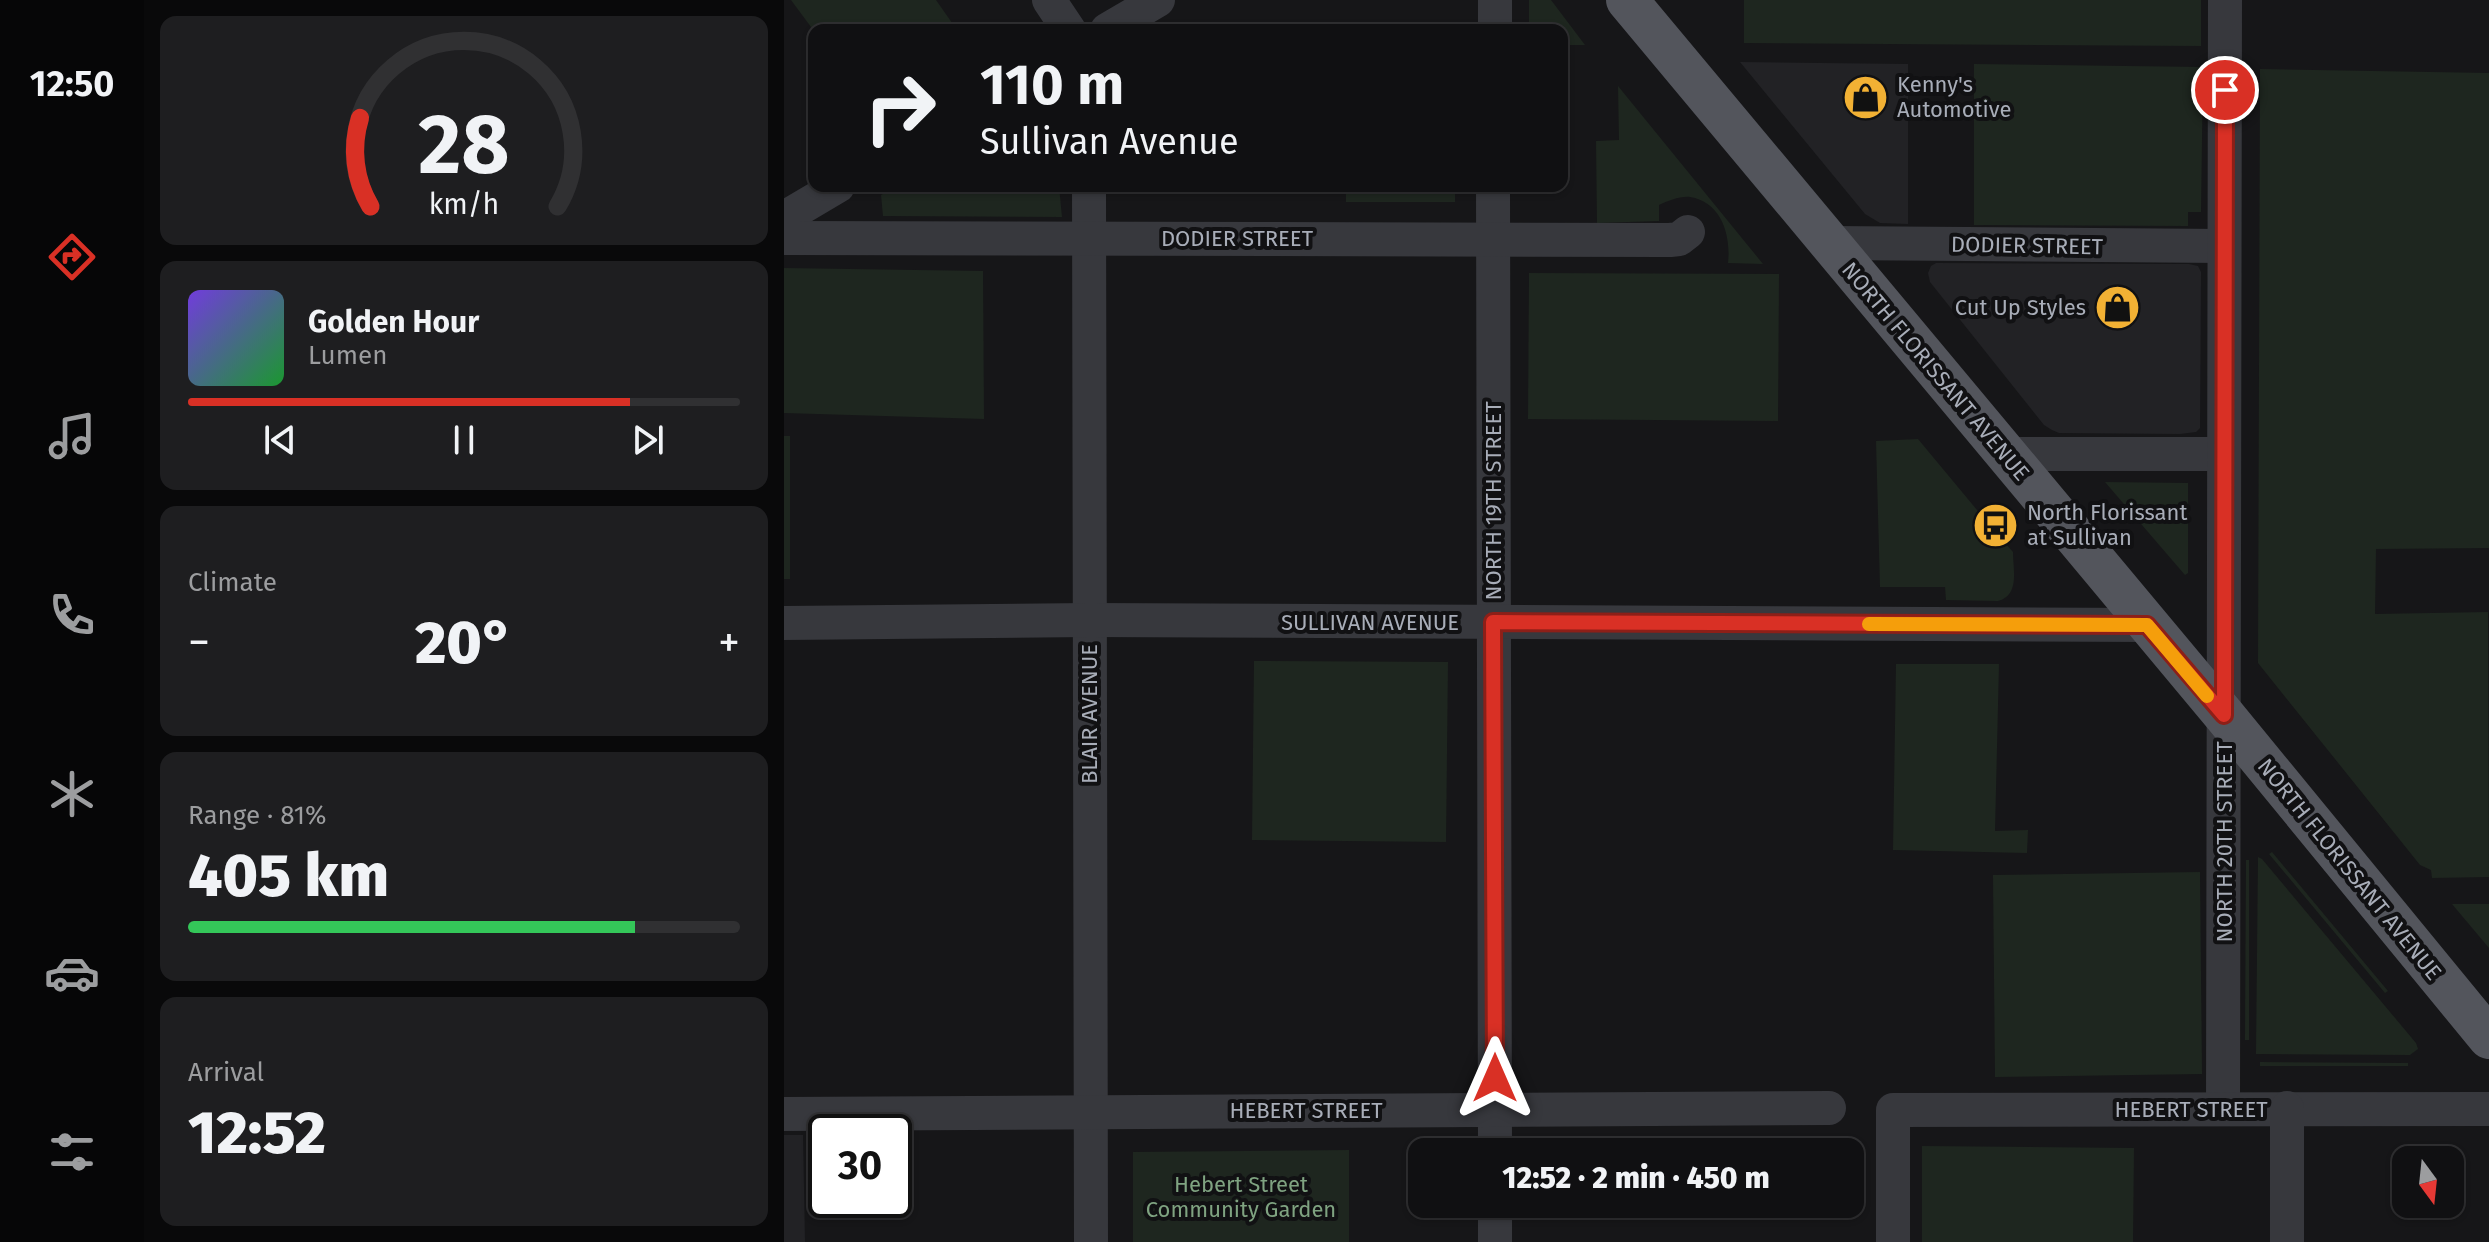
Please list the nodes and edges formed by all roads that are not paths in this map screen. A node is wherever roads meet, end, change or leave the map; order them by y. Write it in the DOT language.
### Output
graph roads {
  1 [pos="1049,0"];
  2 [pos="1158,0"];
  3 [pos="1495,0"];
  4 [pos="1627,0"];
  5 [pos="2225,0"];
  6 [pos="1065,24"];
  7 [pos="1117,24"];
  8 [pos="1495,24"];
  9 [pos="828,192"];
  10 [pos="1089,192"];
  11 [pos="1493,192"];
  12 [pos="784,218"];
  13 [pos="1688,232"];
  14 [pos="1089,237"];
  15 [pos="784,238"];
  16 [pos="1493,240"];
  17 [pos="1830,243"];
  18 [pos="2224,246"];
  19 [pos="2005,454"];
  20 [pos="2224,454"];
  21 [pos="1089,620"];
  22 [pos="1493,622"];
  23 [pos="784,623"];
  24 [pos="2147,625"];
  25 [pos="2224,715"];
  26 [pos="2489,1038"];
  27 [pos="1829,1108"];
  28 [pos="2287,1108"];
  29 [pos="1495,1109"];
  30 [pos="2223,1109"];
  31 [pos="2489,1109"];
  32 [pos="1091,1111"];
  33 [pos="784,1114"];
  34 [pos="1495,1138"];
  35 [pos="1495,1218"];
  36 [pos="1091,1242"];
  37 [pos="1495,1242"];
  38 [pos="1893,1242"];
  39 [pos="2287,1242"];
  1 -- 6 [label="street"];
  2 -- 7 [label="street"];
  3 -- 8 [label="street"];
  4 -- 17 [label="main road, NORTH FLORISSANT AVENUE"];
  5 -- 18 [label="street, NORTH 20TH STREET"];
  9 -- 12 [label="street"];
  10 -- 14 [label="street, BLAIR AVENUE"];
  11 -- 16 [label="street, NORTH 19TH STREET"];
  13 -- 16 [label="street, DODIER STREET"];
  14 -- 15 [label="street, DODIER STREET"];
  14 -- 16 [label="street, DODIER STREET"];
  14 -- 21 [label="street, BLAIR AVENUE"];
  16 -- 22 [label="street, NORTH 19TH STREET"];
  17 -- 18 [label="street, DODIER STREET"];
  17 -- 19 [label="main road, NORTH FLORISSANT AVENUE"];
  18 -- 20 [label="street, NORTH 20TH STREET"];
  19 -- 20 [label="street"];
  19 -- 24 [label="main road, NORTH FLORISSANT AVENUE"];
  20 -- 25 [label="street, NORTH 20TH STREET"];
  21 -- 22 [label="street, SULLIVAN AVENUE"];
  21 -- 23 [label="street, SULLIVAN AVENUE"];
  21 -- 32 [label="street, BLAIR AVENUE"];
  22 -- 24 [label="street, SULLIVAN AVENUE"];
  22 -- 29 [label="street, NORTH 19TH STREET"];
  24 -- 25 [label="main road, NORTH FLORISSANT AVENUE"];
  25 -- 26 [label="main road, NORTH FLORISSANT AVENUE"];
  25 -- 30 [label="street, NORTH 20TH STREET"];
  27 -- 29 [label="street, HEBERT STREET"];
  28 -- 30 [label="street, HEBERT STREET"];
  28 -- 31 [label="street, HEBERT STREET"];
  28 -- 39 [label="street"];
  29 -- 32 [label="street, HEBERT STREET"];
  29 -- 34 [label="street, NORTH 19TH STREET"];
  30 -- 38 [label="street, HEBERT STREET"];
  32 -- 33 [label="street, HEBERT STREET"];
  32 -- 36 [label="street, BLAIR AVENUE"];
  35 -- 37 [label="street"];
}
